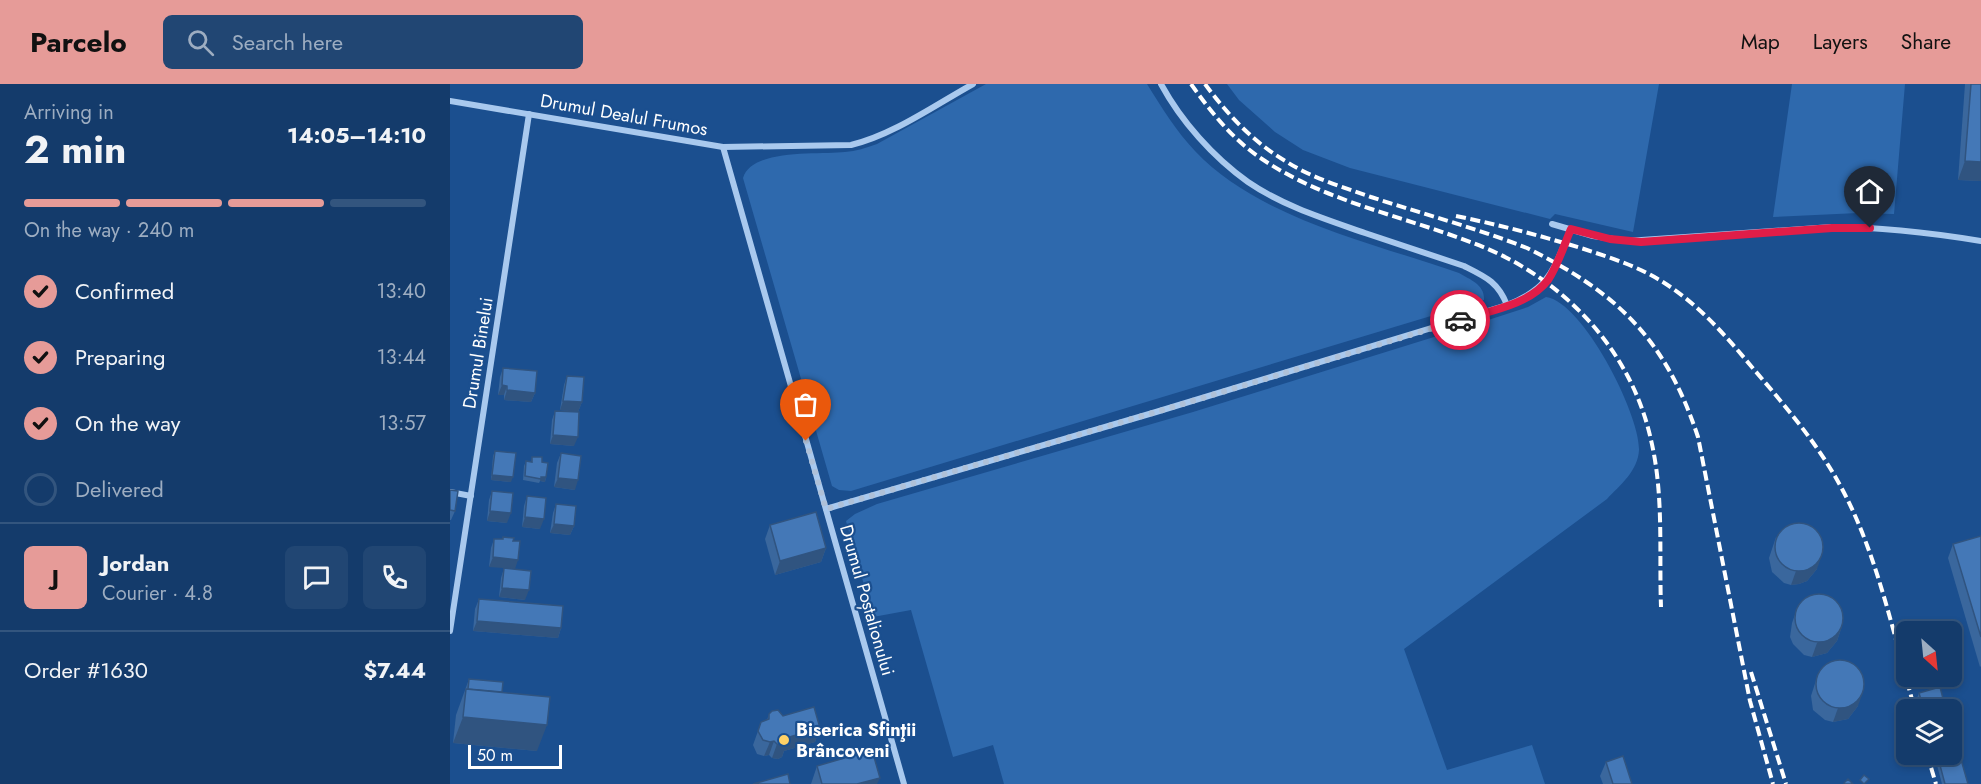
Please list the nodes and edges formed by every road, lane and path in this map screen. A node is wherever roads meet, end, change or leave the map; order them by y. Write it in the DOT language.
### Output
graph roads {
  1 [pos="973,84"];
  2 [pos="1161,84"];
  3 [pos="450,101"];
  4 [pos="529,114"];
  5 [pos="723,147"];
  6 [pos="1552,224"];
  7 [pos="1571,229"];
  8 [pos="1981,241"];
  9 [pos="1507,305"];
  10 [pos="450,492"];
  11 [pos="471,496"];
  12 [pos="826,509"];
  13 [pos="450,631"];
  14 [pos="904,784"];
  1 -- 5 [label="street, Drumul Dealul Frumos"];
  2 -- 9 [label="street"];
  3 -- 4 [label="street, Drumul Dealul Frumos"];
  4 -- 5 [label="street, Drumul Dealul Frumos"];
  4 -- 11 [label="street, Drumul Binelui"];
  5 -- 12 [label="street, Drumul Poștalionului"];
  6 -- 7 [label="street"];
  7 -- 8 [label="street"];
  7 -- 9 [label="street"];
  9 -- 12 [label="street"];
  10 -- 11 [label="street"];
  11 -- 13 [label="street, Drumul Binelui"];
  12 -- 14 [label="street, Drumul Poștalionului"];
}
